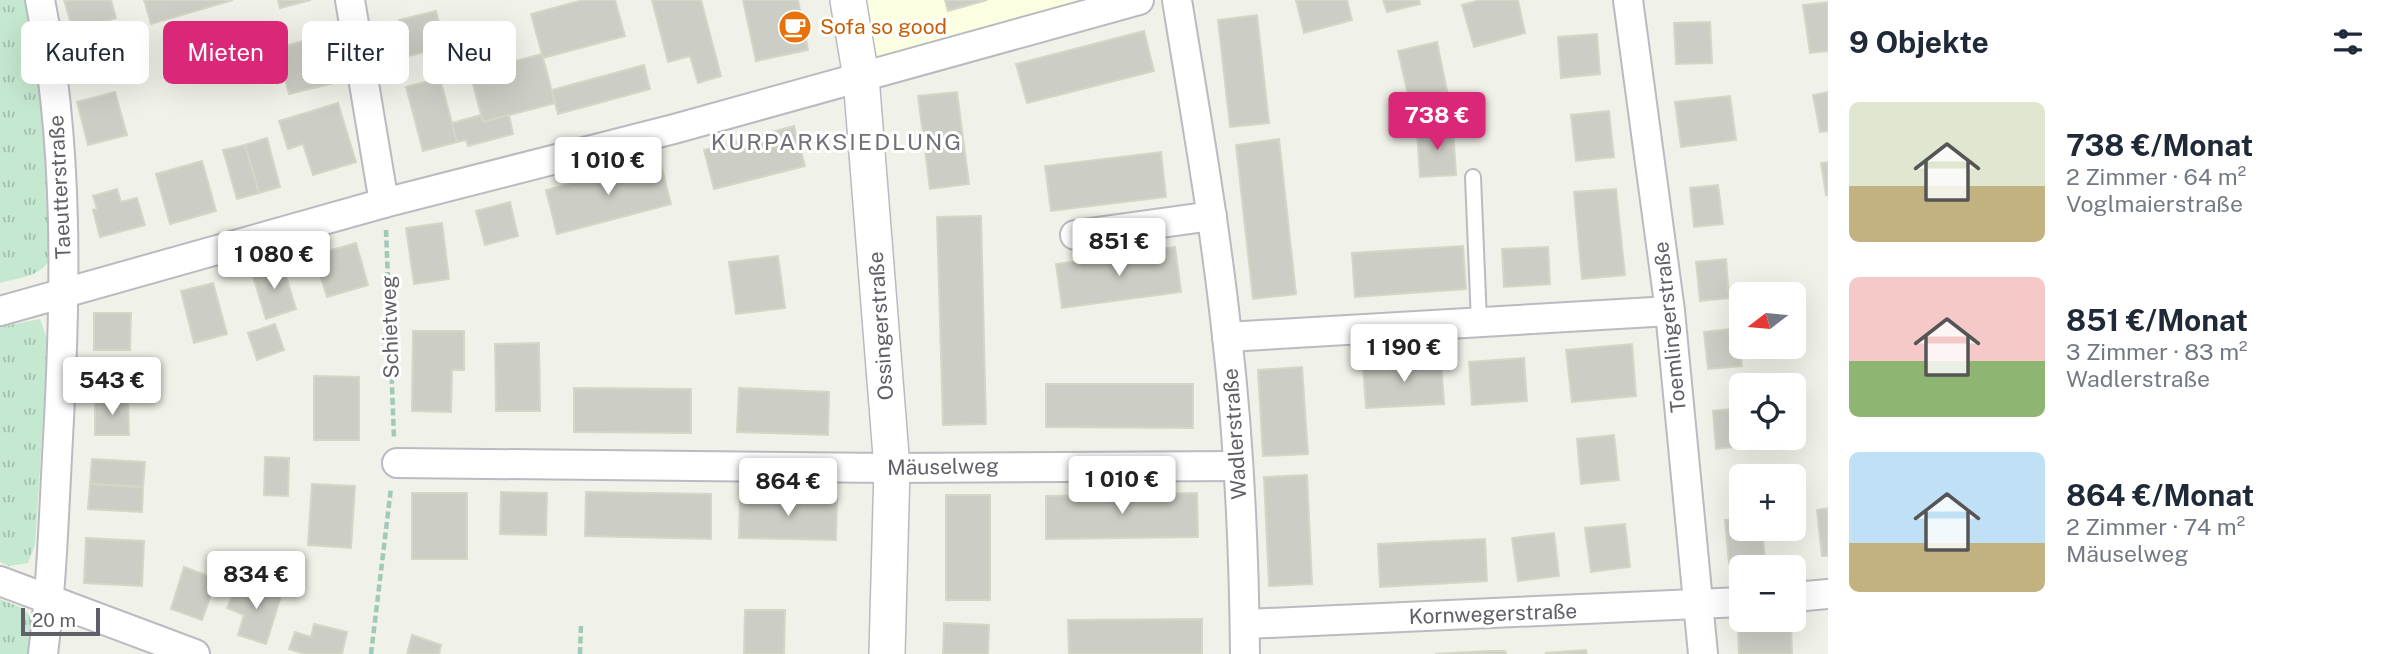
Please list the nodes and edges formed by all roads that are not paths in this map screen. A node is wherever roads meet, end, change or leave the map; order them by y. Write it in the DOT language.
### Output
graph roads {
  1 [pos="40,0"];
  2 [pos="350,0"];
  3 [pos="848,0"];
  4 [pos="1139,0"];
  5 [pos="1177,0"];
  6 [pos="1628,0"];
  7 [pos="862,77"];
  8 [pos="1473,177"];
  9 [pos="384,203"];
  10 [pos="1212,216"];
  11 [pos="1075,235"];
  12 [pos="66,292"];
  13 [pos="0,311"];
  14 [pos="1670,311"];
  15 [pos="1479,322"];
  16 [pos="1227,337"];
  17 [pos="397,463"];
  18 [pos="1238,466"];
  19 [pos="892,468"];
  20 [pos="0,581"];
  21 [pos="1828,594"];
  22 [pos="1806,596"];
  23 [pos="49,601"];
  24 [pos="1729,603"];
  25 [pos="1699,605"];
  26 [pos="1245,624"];
  27 [pos="43,654"];
  28 [pos="195,654"];
  29 [pos="887,654"];
  30 [pos="1245,654"];
  31 [pos="1703,654"];
  1 -- 12 [label="street, Taeutterstraße"];
  2 -- 9 [label="street"];
  3 -- 7 [label="street, Ossingerstraße"];
  4 -- 7 [label="street"];
  5 -- 10 [label="street, Wadlerstraße"];
  6 -- 14 [label="street, Toemlingerstraße"];
  7 -- 9 [label="street"];
  7 -- 19 [label="street, Ossingerstraße"];
  8 -- 15 [label="lane"];
  9 -- 12 [label="street"];
  10 -- 11 [label="street"];
  10 -- 16 [label="street, Wadlerstraße"];
  12 -- 13 [label="street"];
  12 -- 23 [label="street, Taeutterstraße"];
  14 -- 15 [label="street"];
  14 -- 25 [label="street, Toemlingerstraße"];
  15 -- 16 [label="street"];
  16 -- 18 [label="street, Wadlerstraße"];
  17 -- 19 [label="street, Mäuselweg"];
  18 -- 19 [label="street, Mäuselweg"];
  18 -- 26 [label="street, Wadlerstraße"];
  19 -- 29 [label="street, Ossingerstraße"];
  20 -- 23 [label="street"];
  21 -- 22 [label="street"];
  23 -- 27 [label="street"];
  23 -- 28 [label="street"];
  24 -- 25 [label="street, Kornwegerstraße"];
  25 -- 26 [label="street, Kornwegerstraße"];
  25 -- 31 [label="street, Toemlingerstraße"];
  26 -- 30 [label="street, Wadlerstraße"];
}
